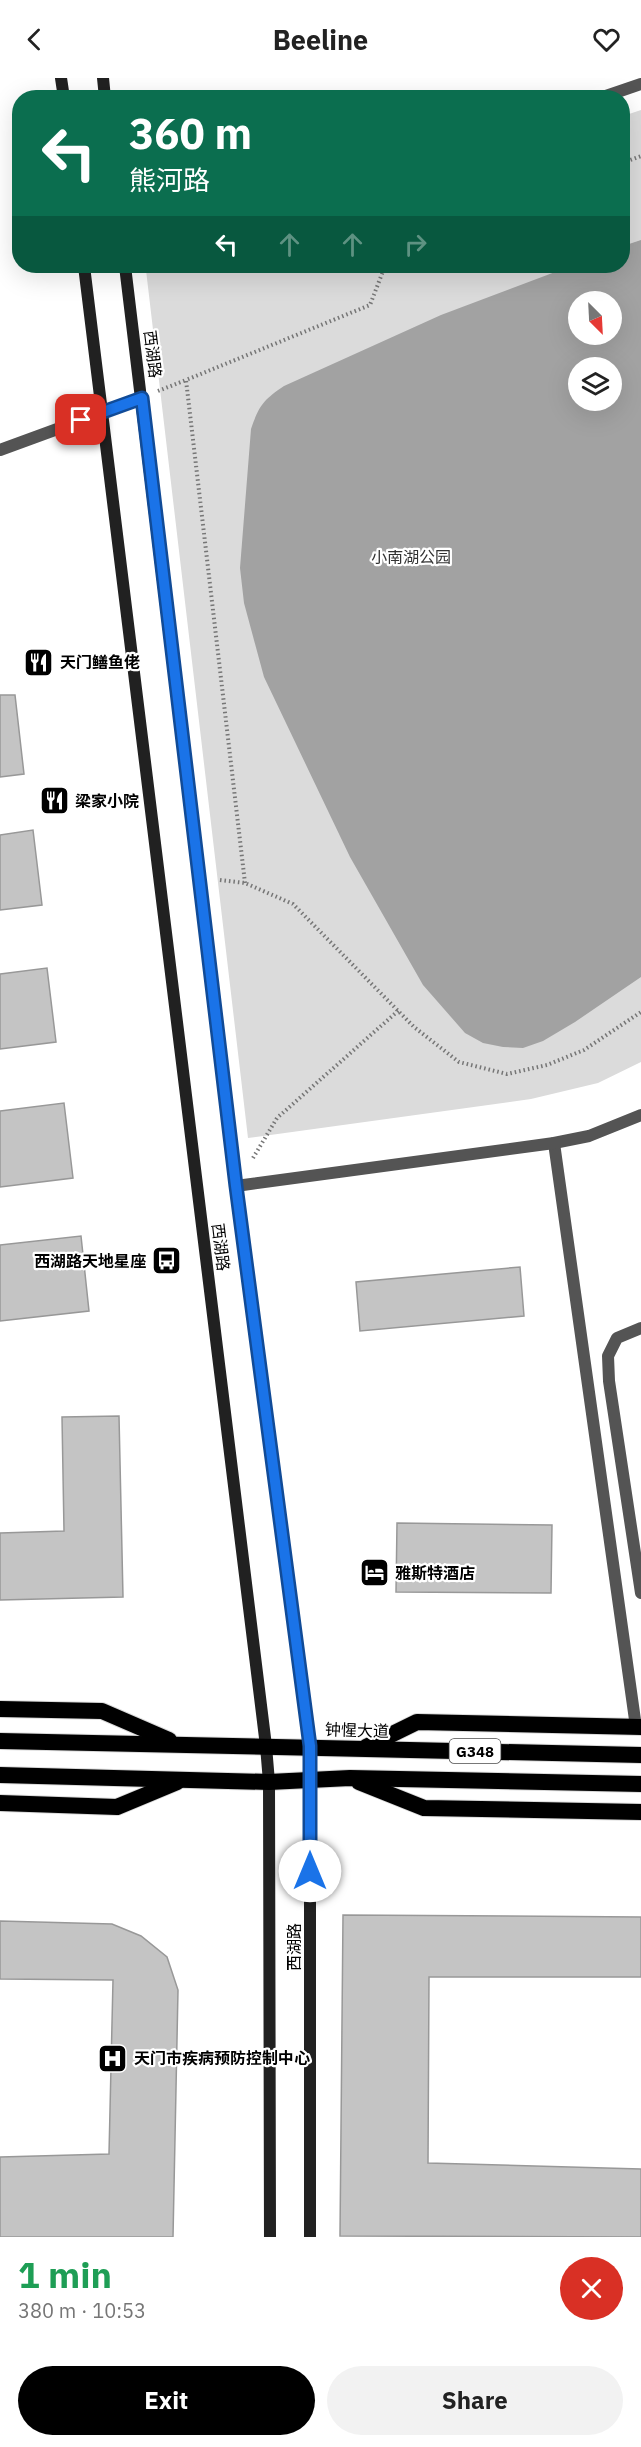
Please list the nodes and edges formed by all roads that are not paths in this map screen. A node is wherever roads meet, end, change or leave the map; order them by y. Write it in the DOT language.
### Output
graph roads {
  1 [pos="641,84"];
  2 [pos="623,90"];
  3 [pos="85,273"];
  4 [pos="126,273"];
  5 [pos="142,398"];
  6 [pos="102,412"];
  7 [pos="0,450"];
  8 [pos="641,1114"];
  9 [pos="554,1143"];
  10 [pos="236,1186"];
  11 [pos="641,1328"];
  12 [pos="638,1554"];
  13 [pos="641,1593"];
  14 [pos="0,1709"];
  15 [pos="638,1727"];
  16 [pos="0,1741"];
  17 [pos="178,1744"];
  18 [pos="266,1746"];
  19 [pos="310,1746"];
  20 [pos="362,1749"];
  21 [pos="641,1755"];
  22 [pos="0,1775"];
  23 [pos="350,1778"];
  24 [pos="183,1780"];
  25 [pos="311,1780"];
  26 [pos="268,1782"];
  27 [pos="641,1784"];
  28 [pos="0,1803"];
  29 [pos="641,1812"];
  30 [pos="270,2237"];
  31 [pos="310,2237"];
  1 -- 2 [label="street"];
  3 -- 6 [label="main road, 西湖路"];
  4 -- 5 [label="main road, 西湖路"];
  5 -- 6 [label="street"];
  5 -- 10 [label="main road, 西湖路"];
  6 -- 7 [label="street"];
  6 -- 18 [label="main road, 西湖路"];
  8 -- 9 [label="street"];
  9 -- 10 [label="street"];
  9 -- 15 [label="street"];
  10 -- 19 [label="main road, 西湖路"];
  11 -- 12 [label="street"];
  12 -- 13 [label="street"];
  14 -- 17 [label="highway"];
  15 -- 20 [label="highway"];
  16 -- 17 [label="highway, 钟惺大道 / G348"];
  17 -- 18 [label="highway, 钟惺大道 / G348"];
  18 -- 19 [label="highway, 钟惺大道 / G348"];
  18 -- 26 [label="main road, 西湖路"];
  19 -- 20 [label="highway, 钟惺大道 / G348"];
  19 -- 25 [label="main road, 西湖路"];
  20 -- 21 [label="highway, 钟惺大道 / G348"];
  22 -- 24 [label="highway, G348"];
  23 -- 25 [label="highway, G348"];
  23 -- 27 [label="highway, G348"];
  23 -- 29 [label="highway"];
  24 -- 26 [label="highway, G348"];
  24 -- 28 [label="highway"];
  25 -- 26 [label="highway, G348"];
  25 -- 31 [label="main road, 西湖路"];
  26 -- 30 [label="main road, 西湖路"];
}
